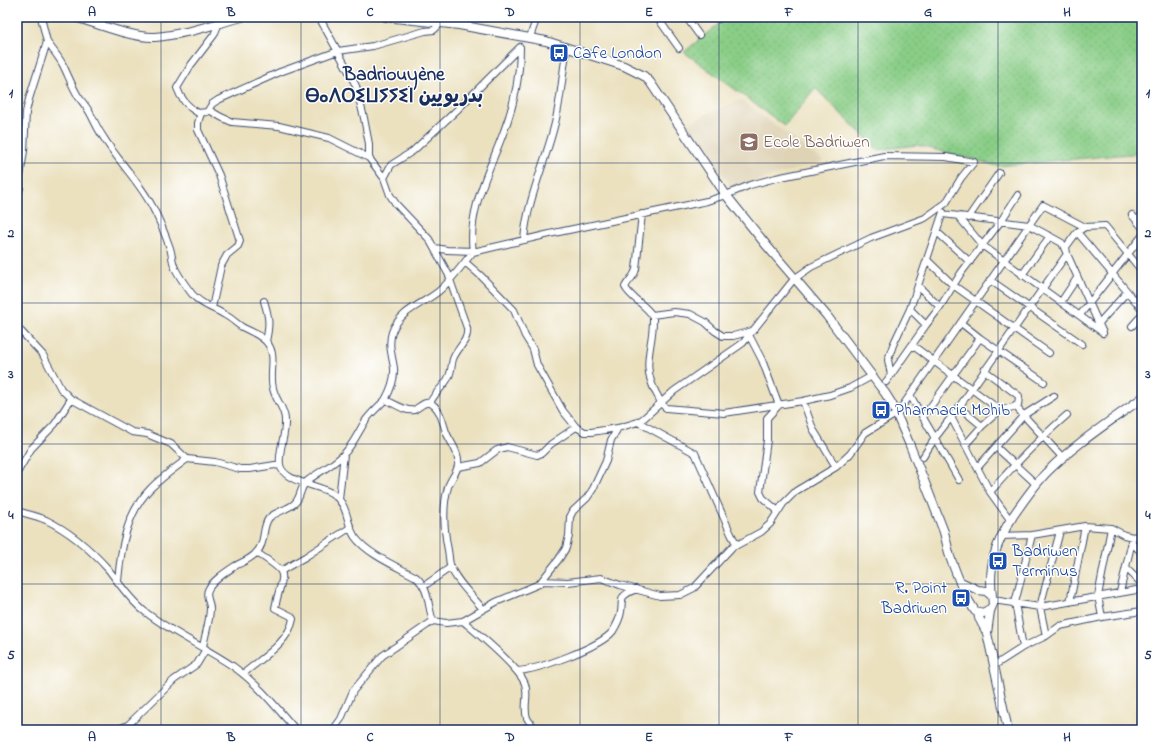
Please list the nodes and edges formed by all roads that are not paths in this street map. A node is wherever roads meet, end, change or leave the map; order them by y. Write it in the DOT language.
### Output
graph roads {
  1 [pos="41,17"];
  2 [pos="75,17"];
  3 [pos="242,17"];
  4 [pos="319,17"];
  5 [pos="386,17"];
  6 [pos="537,17"];
  7 [pos="657,17"];
  8 [pos="686,17"];
  9 [pos="410,18"];
  10 [pos="454,20"];
  11 [pos="219,23"];
  12 [pos="440,24"];
  13 [pos="699,35"];
  14 [pos="526,37"];
  15 [pos="47,42"];
  16 [pos="520,47"];
  17 [pos="567,48"];
  18 [pos="679,48"];
  19 [pos="338,51"];
  20 [pos="209,110"];
  21 [pos="201,113"];
  22 [pos="369,158"];
  23 [pos="999,172"];
  24 [pos="384,178"];
  25 [pos="17,195"];
  26 [pos="726,195"];
  27 [pos="1018,195"];
  28 [pos="946,203"];
  29 [pos="642,214"];
  30 [pos="943,214"];
  31 [pos="1142,214"];
  32 [pos="1132,215"];
  33 [pos="958,216"];
  34 [pos="968,218"];
  35 [pos="1001,221"];
  36 [pos="1137,222"];
  37 [pos="1029,224"];
  38 [pos="1085,227"];
  39 [pos="1142,227"];
  40 [pos="937,232"];
  41 [pos="1077,232"];
  42 [pos="1050,236"];
  43 [pos="1142,236"];
  44 [pos="524,240"];
  45 [pos="982,245"];
  46 [pos="435,248"];
  47 [pos="473,251"];
  48 [pos="1067,254"];
  49 [pos="1127,255"];
  50 [pos="927,260"];
  51 [pos="1003,261"];
  52 [pos="465,262"];
  53 [pos="970,262"];
  54 [pos="1142,272"];
  55 [pos="1112,274"];
  56 [pos="1022,276"];
  57 [pos="1078,278"];
  58 [pos="450,279"];
  59 [pos="794,279"];
  60 [pos="990,280"];
  61 [pos="953,285"];
  62 [pos="918,286"];
  63 [pos="1042,289"];
  64 [pos="1128,292"];
  65 [pos="264,301"];
  66 [pos="976,301"];
  67 [pos="1060,302"];
  68 [pos="1089,304"];
  69 [pos="940,307"];
  70 [pos="1029,307"];
  71 [pos="212,308"];
  72 [pos="910,308"];
  73 [pos="1142,308"];
  74 [pos="652,315"];
  75 [pos="1080,315"];
  76 [pos="1142,315"];
  77 [pos="961,323"];
  78 [pos="1099,323"];
  79 [pos="926,325"];
  80 [pos="1132,326"];
  81 [pos="17,327"];
  82 [pos="1014,328"];
  83 [pos="750,333"];
  84 [pos="980,338"];
  85 [pos="266,341"];
  86 [pos="1082,344"];
  87 [pos="912,345"];
  88 [pos="999,351"];
  89 [pos="1049,353"];
  90 [pos="933,361"];
  91 [pos="984,370"];
  92 [pos="891,375"];
  93 [pos="953,375"];
  94 [pos="872,376"];
  95 [pos="886,382"];
  96 [pos="1044,382"];
  97 [pos="972,389"];
  98 [pos="910,396"];
  99 [pos="1054,396"];
  100 [pos="1142,398"];
  101 [pos="71,399"];
  102 [pos="386,400"];
  103 [pos="661,402"];
  104 [pos="803,402"];
  105 [pos="430,403"];
  106 [pos="779,405"];
  107 [pos="1015,406"];
  108 [pos="959,408"];
  109 [pos="1000,410"];
  110 [pos="898,411"];
  111 [pos="1024,415"];
  112 [pos="1067,415"];
  113 [pos="923,417"];
  114 [pos="951,418"];
  115 [pos="638,422"];
  116 [pos="982,426"];
  117 [pos="576,427"];
  118 [pos="618,428"];
  119 [pos="1043,435"];
  120 [pos="935,438"];
  121 [pos="966,444"];
  122 [pos="996,447"];
  123 [pos="344,454"];
  124 [pos="923,457"];
  125 [pos="1063,458"];
  126 [pos="187,459"];
  127 [pos="1015,464"];
  128 [pos="280,466"];
  129 [pos="836,466"];
  130 [pos="458,467"];
  131 [pos="978,467"];
  132 [pos="17,473"];
  133 [pos="959,480"];
  134 [pos="305,483"];
  135 [pos="1036,484"];
  136 [pos="990,492"];
  137 [pos="339,499"];
  138 [pos="17,511"];
  139 [pos="778,511"];
  140 [pos="1011,521"];
  141 [pos="351,526"];
  142 [pos="1085,526"];
  143 [pos="1111,528"];
  144 [pos="1060,531"];
  145 [pos="1032,535"];
  146 [pos="1142,535"];
  147 [pos="1001,536"];
  148 [pos="1132,539"];
  149 [pos="735,544"];
  150 [pos="257,553"];
  151 [pos="1142,553"];
  152 [pos="450,566"];
  153 [pos="1126,568"];
  154 [pos="281,571"];
  155 [pos="990,576"];
  156 [pos="118,581"];
  157 [pos="542,581"];
  158 [pos="961,582"];
  159 [pos="1142,584"];
  160 [pos="424,586"];
  161 [pos="636,589"];
  162 [pos="1142,589"];
  163 [pos="981,590"];
  164 [pos="1120,592"];
  165 [pos="1098,596"];
  166 [pos="993,598"];
  167 [pos="1070,602"];
  168 [pos="970,603"];
  169 [pos="1015,604"];
  170 [pos="1040,607"];
  171 [pos="483,609"];
  172 [pos="990,609"];
  173 [pos="1142,611"];
  174 [pos="978,612"];
  175 [pos="1102,617"];
  176 [pos="433,621"];
  177 [pos="463,621"];
  178 [pos="987,633"];
  179 [pos="1046,636"];
  180 [pos="1023,647"];
  181 [pos="204,648"];
  182 [pos="995,665"];
  183 [pos="517,671"];
  184 [pos="243,674"];
  185 [pos="116,730"];
  186 [pos="296,730"];
  187 [pos="333,730"];
  188 [pos="537,730"];
  189 [pos="1008,730"];
  1 -- 15 [label="street"];
  2 -- 11 [label="street"];
  3 -- 11 [label="street"];
  4 -- 19 [label="street"];
  5 -- 9 [label="street"];
  6 -- 14 [label="street"];
  7 -- 18 [label="street"];
  8 -- 13 [label="street"];
  9 -- 12 [label="street"];
  10 -- 12 [label="street"];
  10 -- 14 [label="street"];
  11 -- 21 [label="street"];
  12 -- 19 [label="street"];
  14 -- 16 [label="street"];
  14 -- 17 [label="street"];
  15 -- 25 [label="street"];
  15 -- 71 [label="street"];
  16 -- 24 [label="street"];
  16 -- 47 [label="street"];
  17 -- 26 [label="street"];
  17 -- 44 [label="street"];
  19 -- 20 [label="street"];
  19 -- 22 [label="street"];
  20 -- 21 [label="street"];
  20 -- 22 [label="street"];
  21 -- 71 [label="street"];
  22 -- 24 [label="street"];
  23 -- 34 [label="street"];
  24 -- 46 [label="street"];
  26 -- 28 [label="street"];
  26 -- 29 [label="street"];
  26 -- 59 [label="street"];
  27 -- 35 [label="street"];
  28 -- 30 [label="street"];
  28 -- 59 [label="street"];
  29 -- 44 [label="street"];
  29 -- 74 [label="street"];
  30 -- 33 [label="street"];
  30 -- 40 [label="street"];
  31 -- 36 [label="street"];
  32 -- 36 [label="street"];
  33 -- 34 [label="street"];
  33 -- 45 [label="street"];
  34 -- 35 [label="street"];
  35 -- 37 [label="street"];
  35 -- 45 [label="street"];
  36 -- 39 [label="street"];
  37 -- 38 [label="street"];
  37 -- 42 [label="street"];
  37 -- 51 [label="street"];
  38 -- 41 [label="street"];
  38 -- 49 [label="street"];
  40 -- 50 [label="street"];
  40 -- 53 [label="street"];
  41 -- 48 [label="street"];
  41 -- 55 [label="street"];
  42 -- 48 [label="street"];
  42 -- 56 [label="street"];
  43 -- 49 [label="street"];
  44 -- 47 [label="street"];
  45 -- 51 [label="street"];
  45 -- 53 [label="street"];
  46 -- 47 [label="street"];
  46 -- 58 [label="street"];
  47 -- 52 [label="street"];
  48 -- 57 [label="street"];
  48 -- 63 [label="street"];
  49 -- 54 [label="street"];
  49 -- 55 [label="street"];
  50 -- 61 [label="street"];
  50 -- 62 [label="street"];
  51 -- 56 [label="street"];
  51 -- 60 [label="street"];
  52 -- 58 [label="street"];
  52 -- 117 [label="street"];
  53 -- 61 [label="street"];
  55 -- 64 [label="street"];
  55 -- 68 [label="street"];
  56 -- 63 [label="street"];
  57 -- 67 [label="street"];
  57 -- 68 [label="street"];
  58 -- 102 [label="street"];
  58 -- 105 [label="street"];
  59 -- 83 [label="street"];
  59 -- 94 [label="street"];
  60 -- 66 [label="street"];
  60 -- 70 [label="street"];
  61 -- 66 [label="street"];
  61 -- 69 [label="street"];
  62 -- 69 [label="street"];
  62 -- 72 [label="street"];
  63 -- 67 [label="street"];
  63 -- 70 [label="street"];
  64 -- 73 [label="street"];
  64 -- 78 [label="street"];
  65 -- 85 [label="street"];
  66 -- 77 [label="street"];
  66 -- 82 [label="street"];
  67 -- 75 [label="street"];
  68 -- 75 [label="street"];
  68 -- 78 [label="street"];
  69 -- 79 [label="street"];
  70 -- 82 [label="street"];
  70 -- 86 [label="street"];
  71 -- 85 [label="street"];
  72 -- 79 [label="street"];
  72 -- 92 [label="street"];
  74 -- 83 [label="street"];
  74 -- 103 [label="street"];
  75 -- 78 [label="street"];
  76 -- 80 [label="street"];
  77 -- 84 [label="street"];
  77 -- 90 [label="street"];
  79 -- 87 [label="street"];
  81 -- 101 [label="street"];
  82 -- 88 [label="street"];
  82 -- 89 [label="street"];
  83 -- 103 [label="street"];
  83 -- 106 [label="street"];
  84 -- 88 [label="street"];
  84 -- 93 [label="street"];
  85 -- 128 [label="street"];
  87 -- 90 [label="street"];
  87 -- 92 [label="street"];
  88 -- 91 [label="street"];
  88 -- 96 [label="street"];
  90 -- 93 [label="street"];
  90 -- 98 [label="street"];
  91 -- 97 [label="street"];
  91 -- 107 [label="street"];
  92 -- 95 [label="street"];
  93 -- 97 [label="street"];
  93 -- 113 [label="street"];
  94 -- 104 [label="street"];
  94 -- 110 [label="street"];
  97 -- 108 [label="street"];
  97 -- 109 [label="street"];
  98 -- 110 [label="street"];
  98 -- 113 [label="street"];
  99 -- 111 [label="street"];
  100 -- 125 [label="street"];
  101 -- 126 [label="street"];
  101 -- 132 [label="street"];
  102 -- 105 [label="street"];
  102 -- 123 [label="street"];
  103 -- 106 [label="street"];
  103 -- 115 [label="street"];
  104 -- 106 [label="street"];
  104 -- 129 [label="street"];
  105 -- 130 [label="street"];
  106 -- 139 [label="street"];
  107 -- 109 [label="street"];
  107 -- 111 [label="street"];
  108 -- 114 [label="street"];
  108 -- 116 [label="street"];
  109 -- 116 [label="street"];
  110 -- 129 [label="street"];
  110 -- 158 [label="street"];
  111 -- 119 [label="street"];
  111 -- 122 [label="street"];
  112 -- 119 [label="street"];
  113 -- 120 [label="street"];
  114 -- 120 [label="street"];
  114 -- 121 [label="street"];
  115 -- 118 [label="street"];
  115 -- 149 [label="street"];
  116 -- 121 [label="street"];
  117 -- 118 [label="street"];
  117 -- 130 [label="street"];
  118 -- 157 [label="street"];
  119 -- 125 [label="street"];
  119 -- 127 [label="street"];
  120 -- 124 [label="street"];
  120 -- 133 [label="street"];
  121 -- 131 [label="street"];
  122 -- 127 [label="street"];
  122 -- 131 [label="street"];
  123 -- 134 [label="street"];
  123 -- 137 [label="street"];
  125 -- 135 [label="street"];
  126 -- 128 [label="street"];
  126 -- 156 [label="street"];
  127 -- 135 [label="street"];
  127 -- 136 [label="street"];
  128 -- 134 [label="street"];
  129 -- 139 [label="street"];
  130 -- 152 [label="street"];
  131 -- 136 [label="street"];
  134 -- 137 [label="street"];
  134 -- 150 [label="street"];
  135 -- 140 [label="street"];
  136 -- 140 [label="street"];
  137 -- 141 [label="street"];
  138 -- 156 [label="street"];
  139 -- 149 [label="street"];
  140 -- 147 [label="street"];
  141 -- 154 [label="street"];
  141 -- 160 [label="street"];
  142 -- 143 [label="street"];
  142 -- 144 [label="street"];
  142 -- 167 [label="street"];
  143 -- 148 [label="street"];
  143 -- 165 [label="street"];
  144 -- 145 [label="street"];
  144 -- 170 [label="street"];
  145 -- 147 [label="street"];
  145 -- 169 [label="street"];
  146 -- 148 [label="street"];
  147 -- 155 [label="street"];
  148 -- 151 [label="street"];
  148 -- 153 [label="street"];
  149 -- 161 [label="street"];
  150 -- 154 [label="street"];
  150 -- 181 [label="street"];
  152 -- 160 [label="street"];
  152 -- 171 [label="street"];
  153 -- 159 [label="street"];
  153 -- 164 [label="street"];
  154 -- 184 [label="street"];
  155 -- 163 [label="street"];
  155 -- 166 [label="street"];
  156 -- 181 [label="street"];
  157 -- 161 [label="street"];
  157 -- 171 [label="street"];
  158 -- 163 [label="street"];
  158 -- 168 [label="street"];
  160 -- 176 [label="street"];
  161 -- 183 [label="street"];
  162 -- 164 [label="street"];
  163 -- 166 [label="street"];
  163 -- 168 [label="street"];
  164 -- 165 [label="street"];
  165 -- 167 [label="street"];
  165 -- 175 [label="street"];
  166 -- 169 [label="street"];
  166 -- 172 [label="street"];
  167 -- 170 [label="street"];
  168 -- 174 [label="street"];
  169 -- 170 [label="street"];
  169 -- 180 [label="street"];
  170 -- 179 [label="street"];
  171 -- 177 [label="street"];
  172 -- 174 [label="street"];
  172 -- 178 [label="street"];
  173 -- 175 [label="street"];
  174 -- 178 [label="street"];
  175 -- 179 [label="street"];
  176 -- 177 [label="street"];
  176 -- 187 [label="street"];
  177 -- 183 [label="street"];
  178 -- 182 [label="street"];
  179 -- 180 [label="street"];
  180 -- 182 [label="street"];
  181 -- 184 [label="street"];
  181 -- 185 [label="street"];
  182 -- 189 [label="street"];
  183 -- 188 [label="street"];
  184 -- 186 [label="street"];
}
